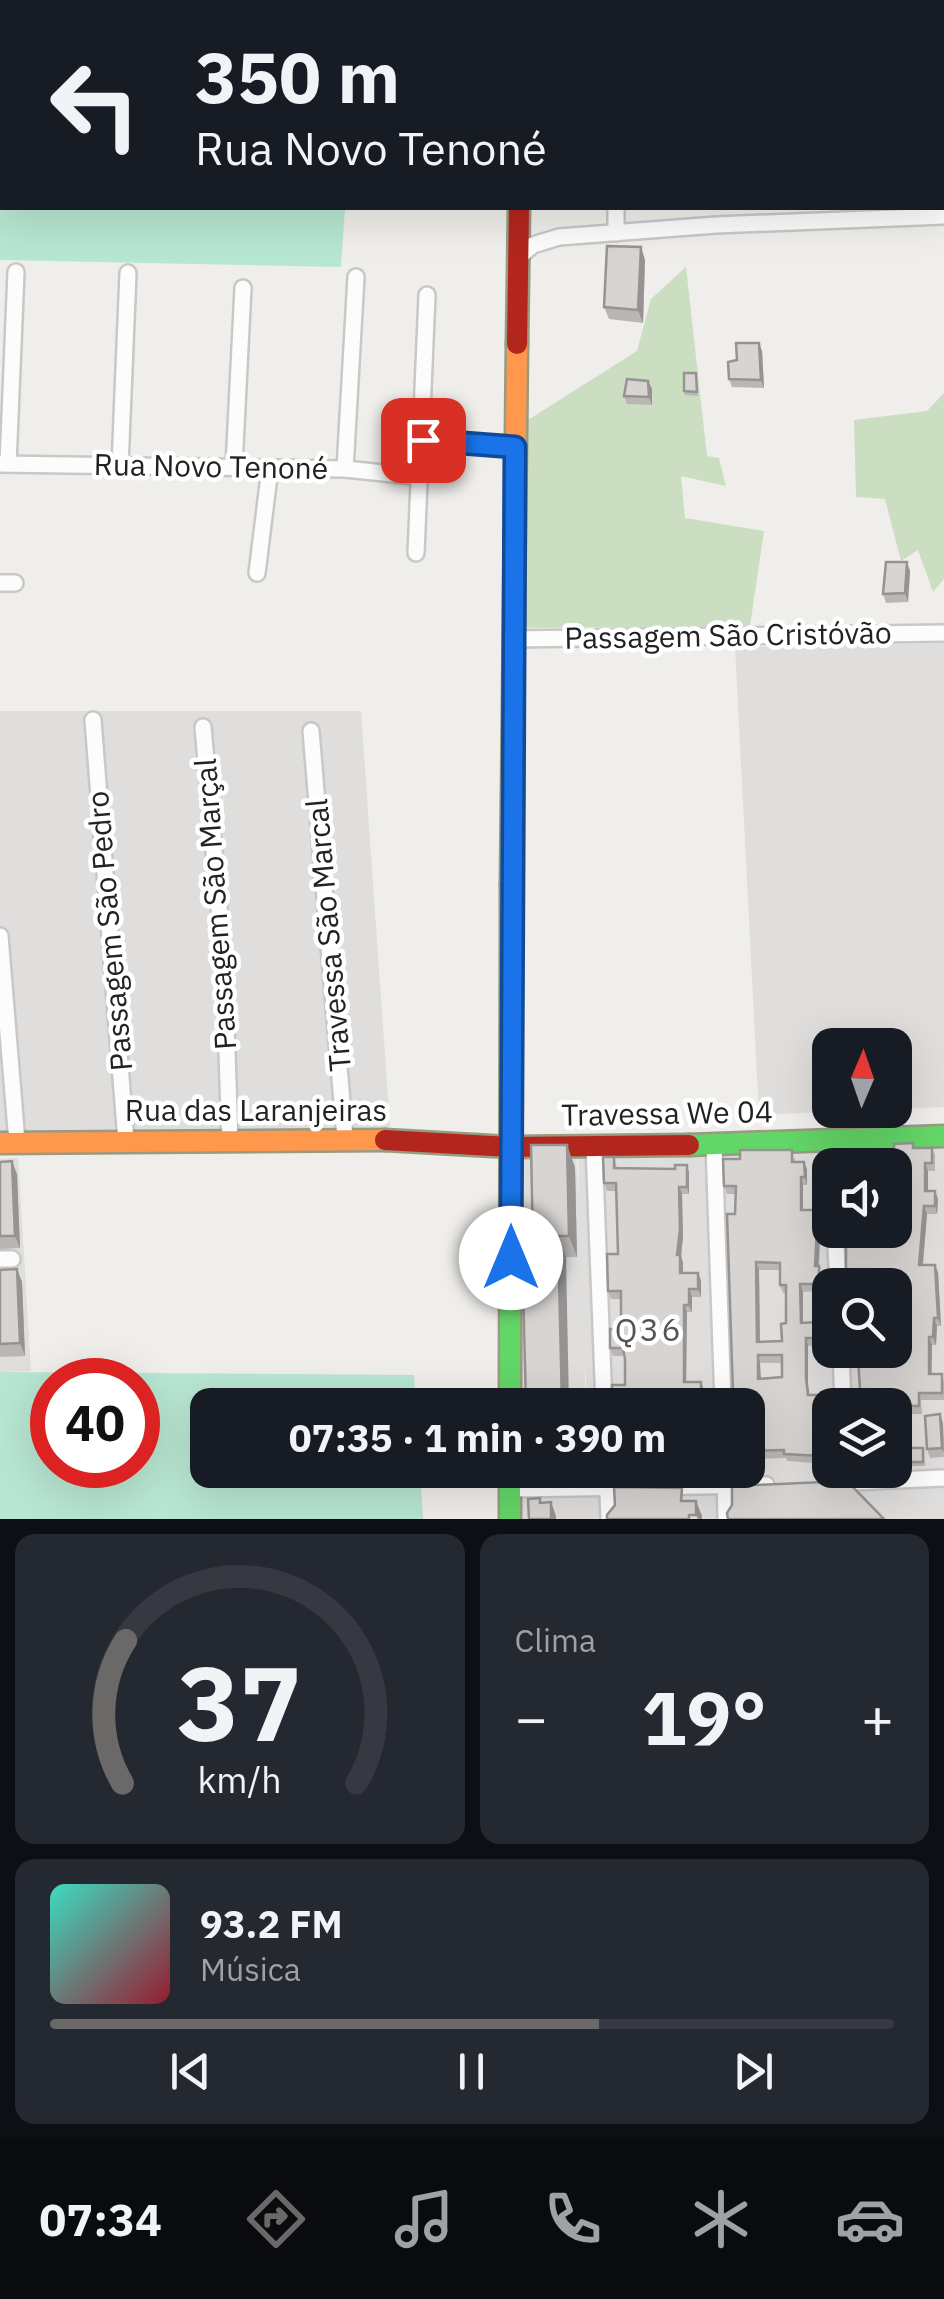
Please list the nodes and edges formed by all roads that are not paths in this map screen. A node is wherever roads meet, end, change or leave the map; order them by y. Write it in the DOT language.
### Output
graph roads {
  1 [pos="519,210"];
  2 [pos="616,210"];
  3 [pos="715,210"];
  4 [pos="944,216"];
  5 [pos="716,225"];
  6 [pos="616,233"];
  7 [pos="519,257"];
  8 [pos="16,272"];
  9 [pos="128,273"];
  10 [pos="356,278"];
  11 [pos="243,288"];
  12 [pos="428,295"];
  13 [pos="423,440"];
  14 [pos="515,447"];
  15 [pos="4,464"];
  16 [pos="120,466"];
  17 [pos="234,466"];
  18 [pos="270,468"];
  19 [pos="345,469"];
  20 [pos="422,477"];
  21 [pos="416,553"];
  22 [pos="257,574"];
  23 [pos="944,632"];
  24 [pos="512,639"];
  25 [pos="94,720"];
  26 [pos="202,727"];
  27 [pos="312,731"];
  28 [pos="0,936"];
  29 [pos="944,1136"];
  30 [pos="345,1138"];
  31 [pos="126,1141"];
  32 [pos="230,1141"];
  33 [pos="832,1141"];
  34 [pos="9,1143"];
  35 [pos="714,1145"];
  36 [pos="594,1146"];
  37 [pos="511,1147"];
  38 [pos="832,1148"];
  39 [pos="510,1388"];
  40 [pos="603,1388"];
  41 [pos="721,1388"];
  42 [pos="912,1477"];
  43 [pos="944,1478"];
  44 [pos="765,1483"];
  45 [pos="777,1485"];
  46 [pos="510,1488"];
  47 [pos="608,1488"];
  48 [pos="725,1488"];
  49 [pos="510,1519"];
  50 [pos="609,1519"];
  51 [pos="726,1519"];
  1 -- 7 [label="street"];
  2 -- 6 [label="street"];
  3 -- 5 [label="street"];
  4 -- 5 [label="street"];
  5 -- 6 [label="street"];
  6 -- 7 [label="street"];
  7 -- 14 [label="street"];
  8 -- 15 [label="street"];
  9 -- 16 [label="street"];
  10 -- 19 [label="street"];
  11 -- 17 [label="street"];
  12 -- 13 [label="street"];
  13 -- 14 [label="street"];
  13 -- 20 [label="street"];
  14 -- 24 [label="street"];
  15 -- 16 [label="street, Rua Novo Tenoné"];
  16 -- 17 [label="street, Rua Novo Tenoné"];
  17 -- 18 [label="street, Rua Novo Tenoné"];
  18 -- 19 [label="street, Rua Novo Tenoné"];
  18 -- 22 [label="street"];
  19 -- 20 [label="street, Rua Novo Tenoné"];
  20 -- 21 [label="street"];
  23 -- 24 [label="street, Passagem São Cristóvão"];
  24 -- 37 [label="street"];
  25 -- 31 [label="street, Passagem São Pedro"];
  26 -- 32 [label="street, Passagem São Marçal"];
  27 -- 30 [label="street, Travessa São Marcal"];
  28 -- 34 [label="street"];
  29 -- 33 [label="street, Travessa We 04"];
  30 -- 32 [label="street, Rua das Laranjeiras"];
  30 -- 37 [label="street, Rua das Laranjeiras"];
  31 -- 32 [label="street, Rua das Laranjeiras"];
  31 -- 34 [label="street, Rua das Laranjeiras"];
  33 -- 35 [label="street, Travessa We 04"];
  33 -- 38 [label="street"];
  35 -- 36 [label="street, Travessa We 04"];
  35 -- 41 [label="street"];
  36 -- 37 [label="street, Travessa We 04"];
  36 -- 40 [label="street"];
  37 -- 39 [label="street"];
  42 -- 43 [label="street"];
  44 -- 45 [label="street"];
  46 -- 49 [label="street"];
  47 -- 50 [label="street"];
  48 -- 51 [label="street"];
}
